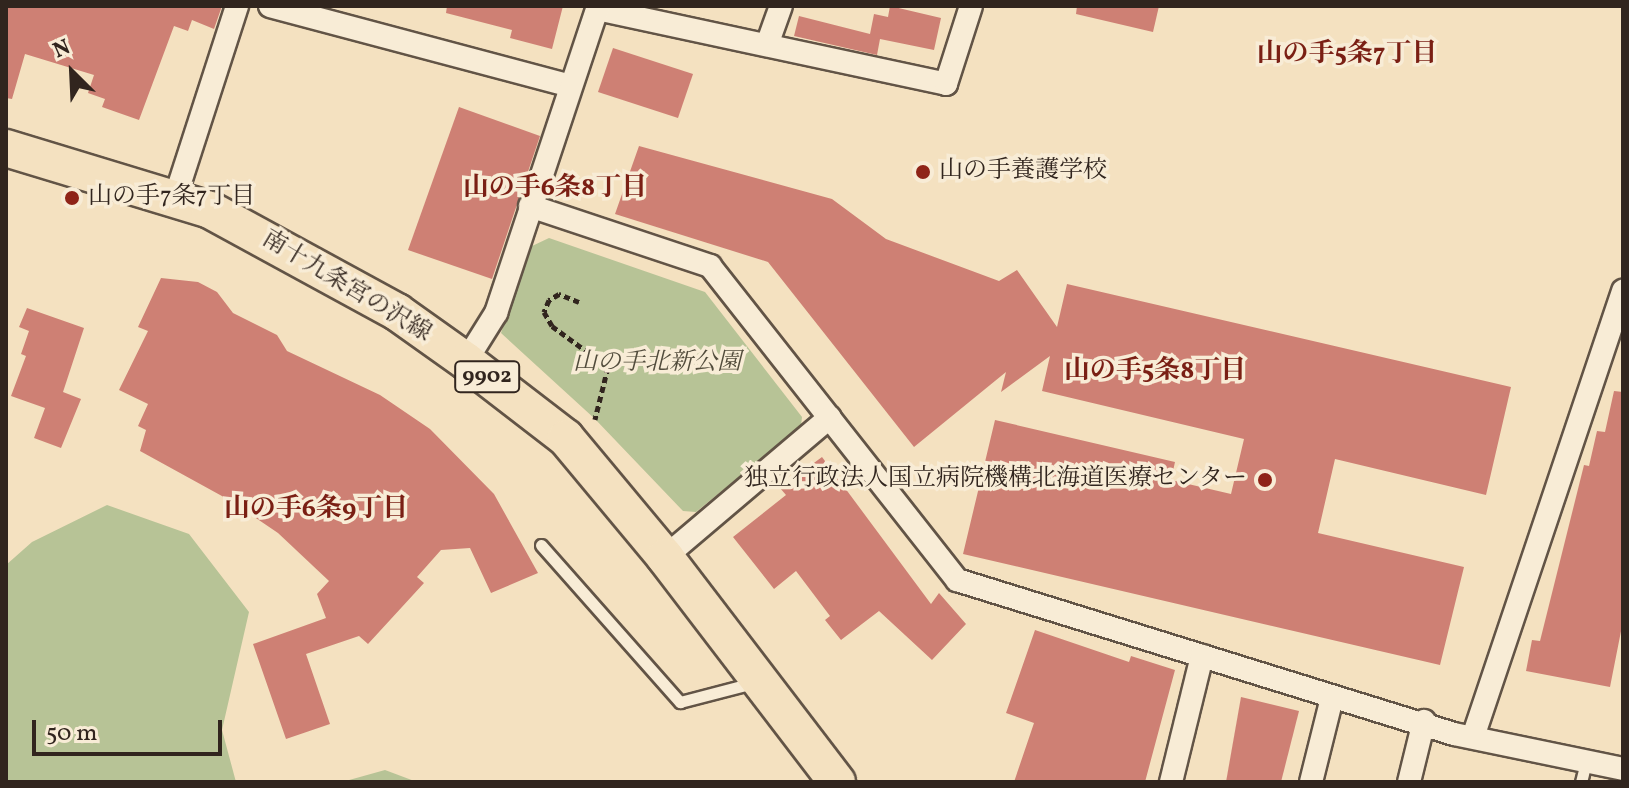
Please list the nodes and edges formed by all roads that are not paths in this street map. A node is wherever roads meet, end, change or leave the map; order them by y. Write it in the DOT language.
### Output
graph roads {
  1 [pos="237,6"];
  2 [pos="270,6"];
  3 [pos="781,6"];
  4 [pos="971,6"];
  5 [pos="598,7"];
  6 [pos="767,45"];
  7 [pos="571,86"];
  8 [pos="6,148"];
  9 [pos="175,198"];
  10 [pos="530,206"];
  11 [pos="1623,291"];
  12 [pos="1615,340"];
  13 [pos="466,361"];
  14 [pos="830,417"];
  15 [pos="541,545"];
  16 [pos="665,557"];
  17 [pos="1202,656"];
  18 [pos="762,681"];
  19 [pos="1332,698"];
  20 [pos="1424,721"];
  21 [pos="1473,737"];
  22 [pos="1623,769"];
  23 [pos="1583,772"];
  24 [pos="837,782"];
  25 [pos="1171,782"];
  26 [pos="1311,782"];
  27 [pos="1409,782"];
  1 -- 9 [label="street"];
  2 -- 7 [label="street"];
  3 -- 6 [label="street"];
  4 -- 6 [label="street"];
  5 -- 6 [label="street"];
  5 -- 7 [label="street"];
  7 -- 10 [label="street"];
  8 -- 9 [label="main road, 南十九条宮の沢線 / 9902"];
  9 -- 13 [label="main road, 南十九条宮の沢線 / 9902"];
  10 -- 13 [label="street"];
  10 -- 14 [label="street"];
  11 -- 12 [label="street"];
  12 -- 21 [label="street"];
  13 -- 16 [label="main road, 南十九条宮の沢線 / 9902"];
  14 -- 16 [label="street"];
  14 -- 17 [label="street"];
  15 -- 18 [label="lane"];
  16 -- 18 [label="main road, 南十九条宮の沢線 / 9902"];
  17 -- 19 [label="street"];
  17 -- 25 [label="street"];
  18 -- 24 [label="main road, 南十九条宮の沢線 / 9902"];
  19 -- 20 [label="street"];
  19 -- 26 [label="street"];
  20 -- 21 [label="street"];
  20 -- 27 [label="street"];
  21 -- 23 [label="street"];
  22 -- 23 [label="street"];
}
